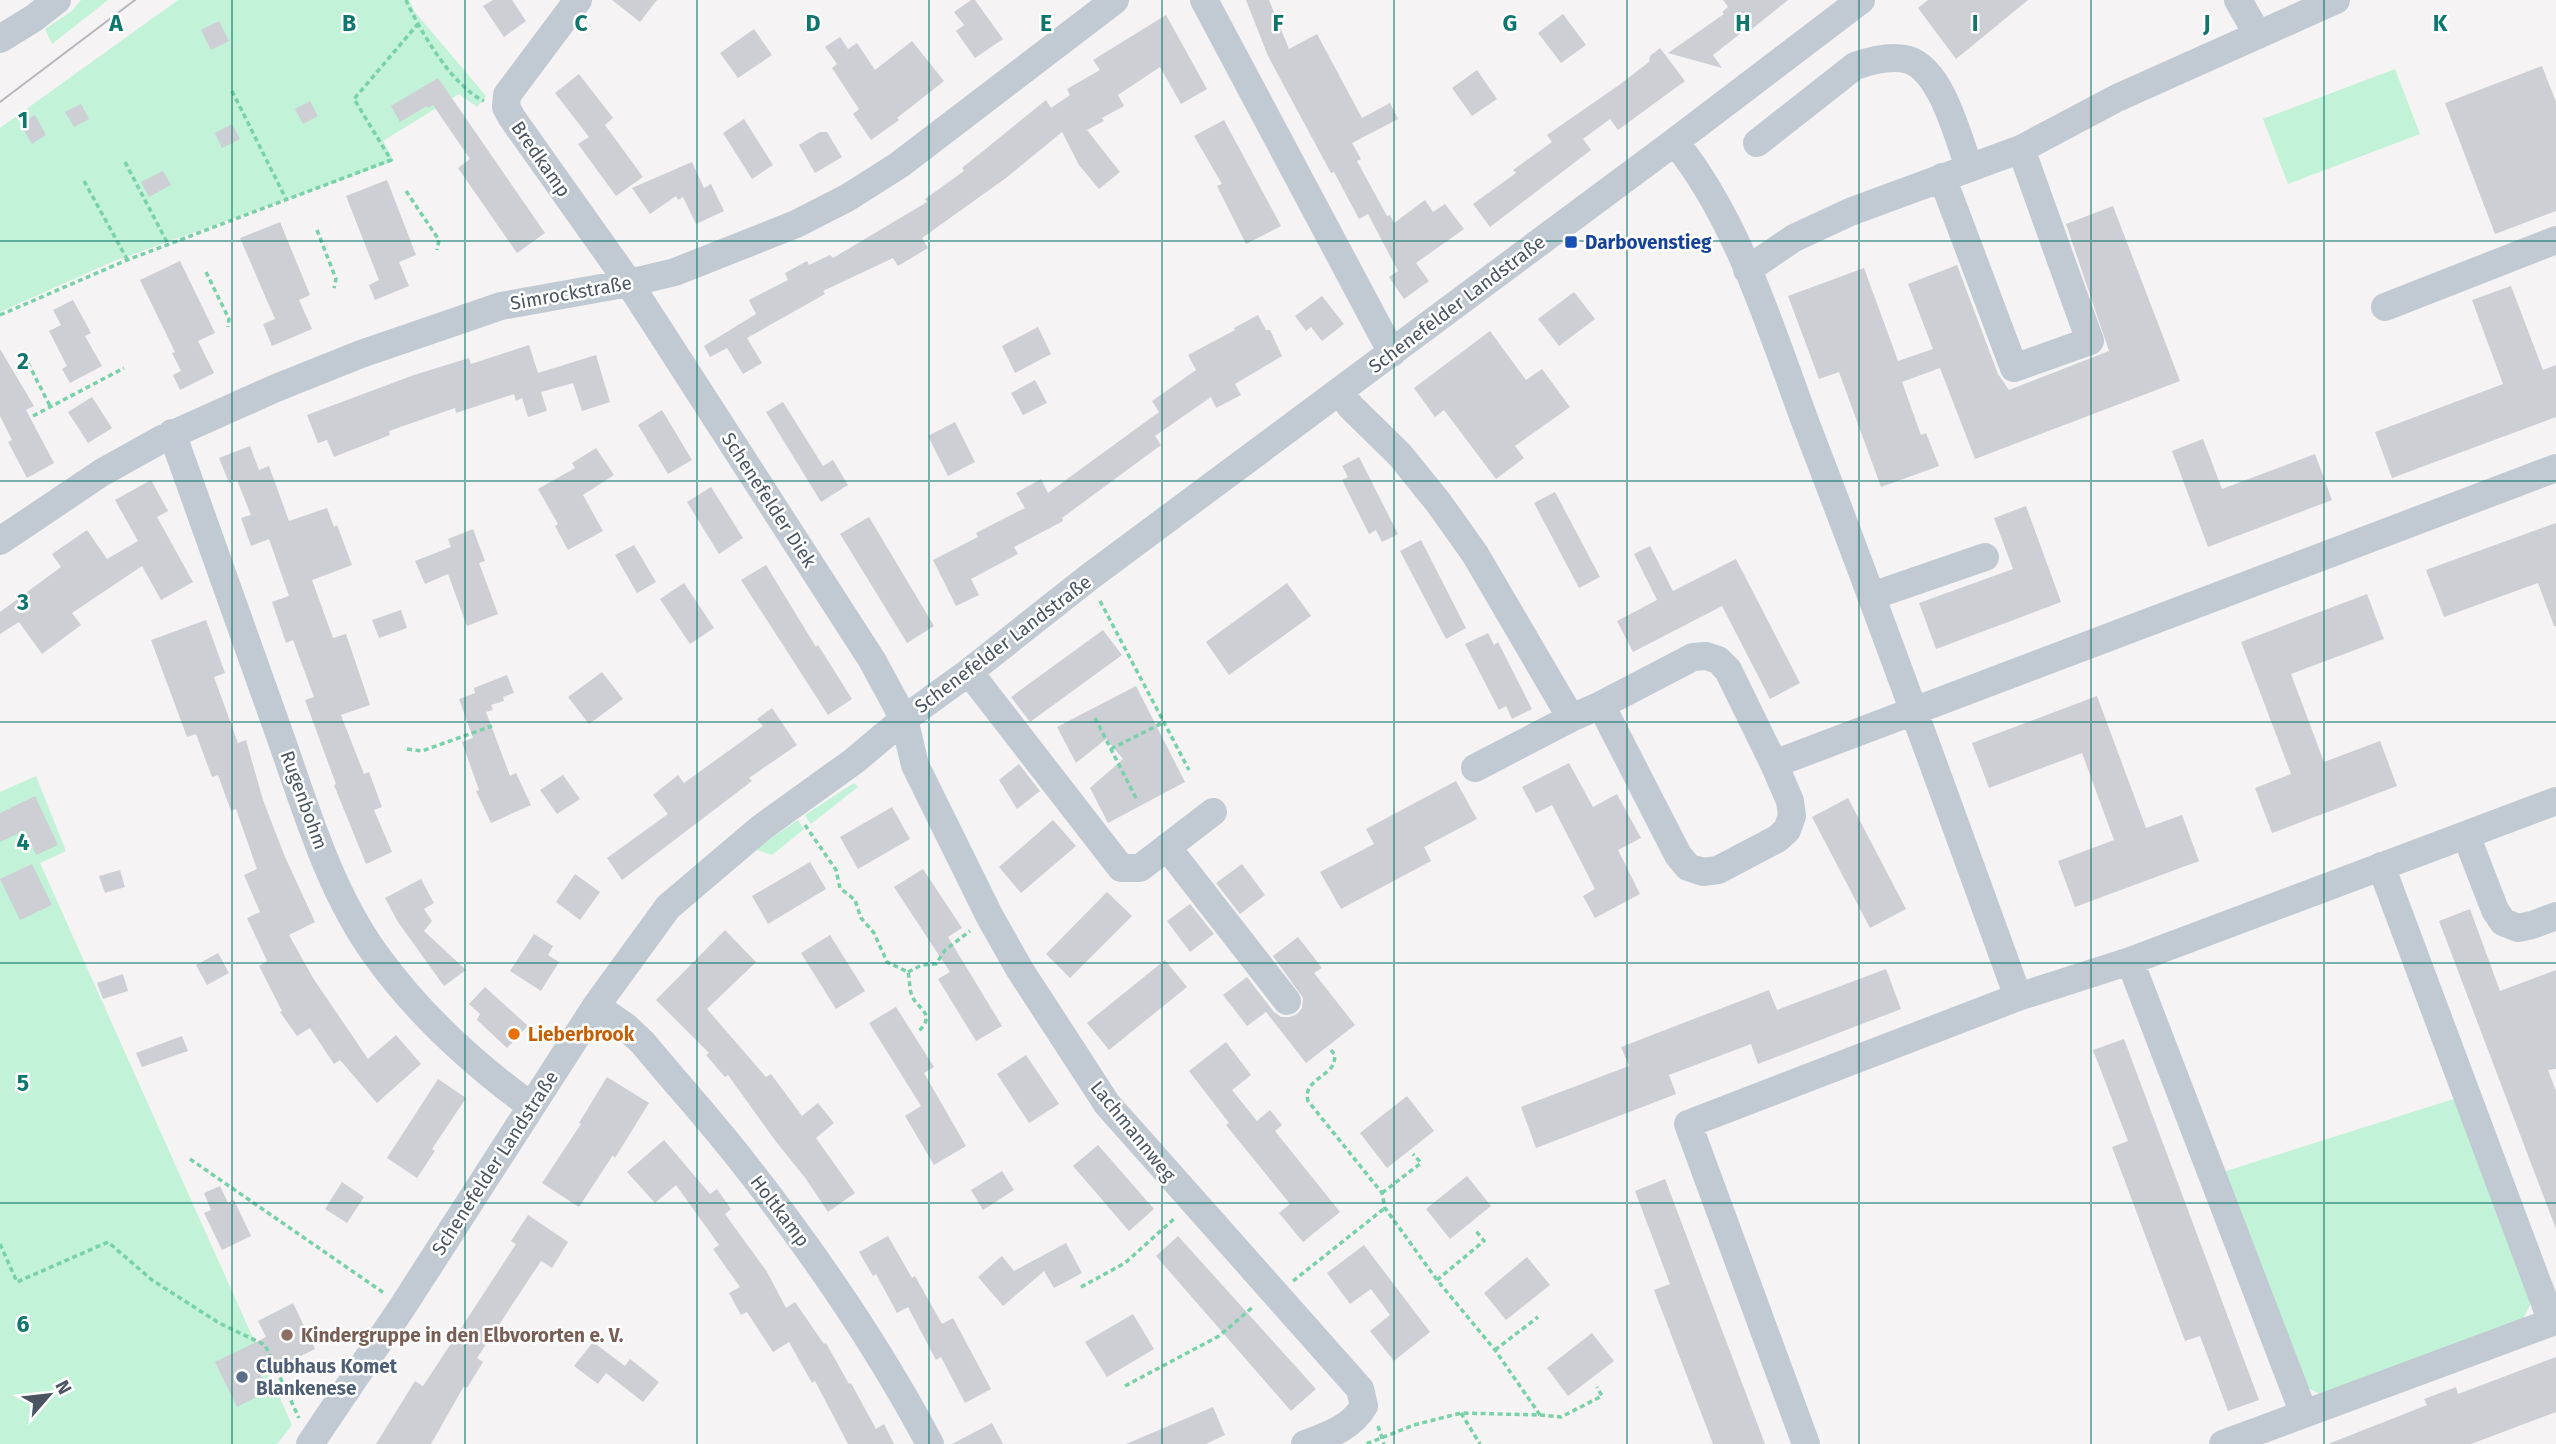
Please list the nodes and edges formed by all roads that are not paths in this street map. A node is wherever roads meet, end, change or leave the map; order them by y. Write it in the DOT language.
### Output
graph roads {
  1 [pos="57,0"];
  2 [pos="578,0"];
  3 [pos="1115,0"];
  4 [pos="1204,0"];
  5 [pos="1861,0"];
  6 [pos="2238,0"];
  7 [pos="2336,0"];
  8 [pos="2259,35"];
  9 [pos="0,39"];
  10 [pos="1675,142"];
  11 [pos="1757,143"];
  12 [pos="2021,149"];
  13 [pos="1969,167"];
  14 [pos="1942,177"];
  15 [pos="2556,240"];
  16 [pos="1747,270"];
  17 [pos="629,283"];
  18 [pos="2385,307"];
  19 [pos="1392,353"];
  20 [pos="1340,393"];
  21 [pos="172,433"];
  22 [pos="2556,468"];
  23 [pos="0,541"];
  24 [pos="1985,557"];
  25 [pos="1872,596"];
  26 [pos="969,672"];
  27 [pos="1601,705"];
  28 [pos="1913,711"];
  29 [pos="1572,718"];
  30 [pos="904,719"];
  31 [pos="1774,764"];
  32 [pos="1475,768"];
  33 [pos="2556,801"];
  34 [pos="1213,812"];
  35 [pos="2466,835"];
  36 [pos="1167,847"];
  37 [pos="2381,866"];
  38 [pos="2556,916"];
  39 [pos="2130,961"];
  40 [pos="2018,997"];
  41 [pos="1287,1001"];
  42 [pos="596,1006"];
  43 [pos="531,1106"];
  44 [pos="2304,1414"];
  45 [pos="310,1443"];
  46 [pos="930,1444"];
  47 [pos="1306,1444"];
  48 [pos="1806,1444"];
  49 [pos="2224,1444"];
  1 -- 9 [label="street"];
  2 -- 17 [label="street, Bredkamp"];
  3 -- 17 [label="street, Simrockstraße"];
  4 -- 19 [label="street"];
  5 -- 10 [label="street, Schenefelder Landstraße"];
  6 -- 8 [label="street"];
  7 -- 8 [label="street"];
  8 -- 12 [label="street"];
  10 -- 16 [label="street"];
  10 -- 19 [label="street, Schenefelder Landstraße"];
  11 -- 13 [label="street"];
  12 -- 13 [label="street"];
  12 -- 14 [label="street"];
  13 -- 14 [label="street"];
  14 -- 16 [label="street"];
  15 -- 18 [label="street"];
  16 -- 25 [label="street"];
  17 -- 21 [label="street, Simrockstraße"];
  17 -- 30 [label="street, Schenefelder Diek"];
  19 -- 20 [label="street, Schenefelder Landstraße"];
  20 -- 26 [label="street, Schenefelder Landstraße"];
  20 -- 29 [label="street"];
  21 -- 23 [label="street, Simrockstraße"];
  21 -- 43 [label="street, Rugenbohm"];
  22 -- 28 [label="street"];
  24 -- 25 [label="street"];
  25 -- 28 [label="street"];
  26 -- 30 [label="street, Schenefelder Landstraße"];
  26 -- 36 [label="street"];
  27 -- 29 [label="street"];
  27 -- 31 [label="street"];
  27 -- 31 [label="street"];
  28 -- 31 [label="street"];
  28 -- 40 [label="street"];
  29 -- 32 [label="street"];
  30 -- 42 [label="street, Schenefelder Landstraße"];
  30 -- 47 [label="street, Lachmannweg"];
  33 -- 35 [label="street"];
  34 -- 36 [label="street"];
  35 -- 37 [label="street"];
  35 -- 38 [label="street"];
  36 -- 41 [label="street"];
  37 -- 39 [label="street"];
  37 -- 44 [label="street"];
  39 -- 40 [label="street"];
  39 -- 44 [label="street"];
  40 -- 48 [label="street"];
  42 -- 43 [label="street, Schenefelder Landstraße"];
  42 -- 46 [label="street, Holtkamp"];
  43 -- 45 [label="street, Schenefelder Landstraße"];
  44 -- 49 [label="street"];
}
